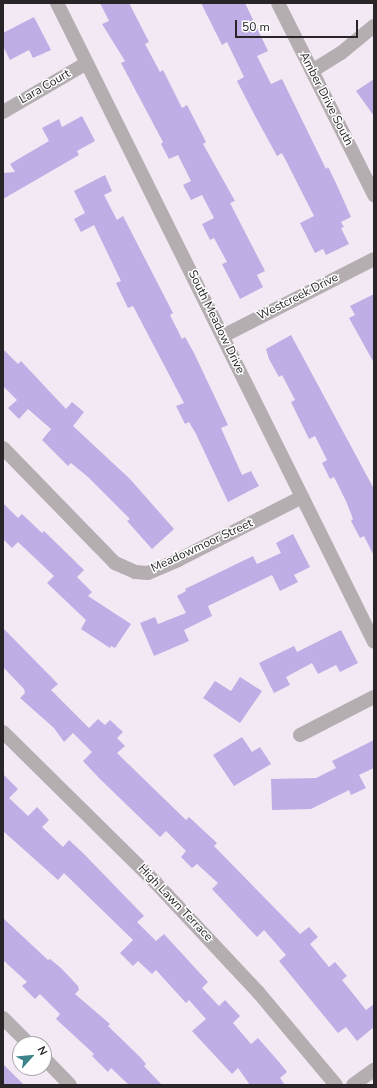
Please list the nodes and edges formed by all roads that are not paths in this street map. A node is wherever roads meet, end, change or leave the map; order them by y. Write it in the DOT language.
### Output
graph roads {
  1 [pos="57,3"];
  2 [pos="278,3"];
  3 [pos="374,26"];
  4 [pos="87,63"];
  5 [pos="312,71"];
  6 [pos="3,112"];
  7 [pos="374,195"];
  8 [pos="374,259"];
  9 [pos="223,336"];
  10 [pos="3,448"];
  11 [pos="302,497"];
  12 [pos="374,642"];
  13 [pos="374,697"];
  14 [pos="3,732"];
  15 [pos="300,735"];
  16 [pos="3,1018"];
  17 [pos="21,1036"];
  18 [pos="52,1066"];
  19 [pos="374,1070"];
  20 [pos="70,1085"];
  21 [pos="336,1085"];
  22 [pos="352,1085"];
  1 -- 4 [label="street, South Meadow Drive"];
  2 -- 5 [label="street, Amber Drive South"];
  3 -- 5 [label="street"];
  4 -- 6 [label="street, Lara Court"];
  4 -- 9 [label="street, South Meadow Drive"];
  5 -- 7 [label="street, Amber Drive South"];
  8 -- 9 [label="street, Westcreek Drive"];
  9 -- 11 [label="street, South Meadow Drive"];
  10 -- 11 [label="street, Meadowmoor Street"];
  11 -- 12 [label="street, South Meadow Drive"];
  13 -- 15 [label="street"];
  14 -- 21 [label="street, High Lawn Terrace"];
  16 -- 17 [label="street"];
  18 -- 20 [label="street"];
  19 -- 22 [label="street"];
}
